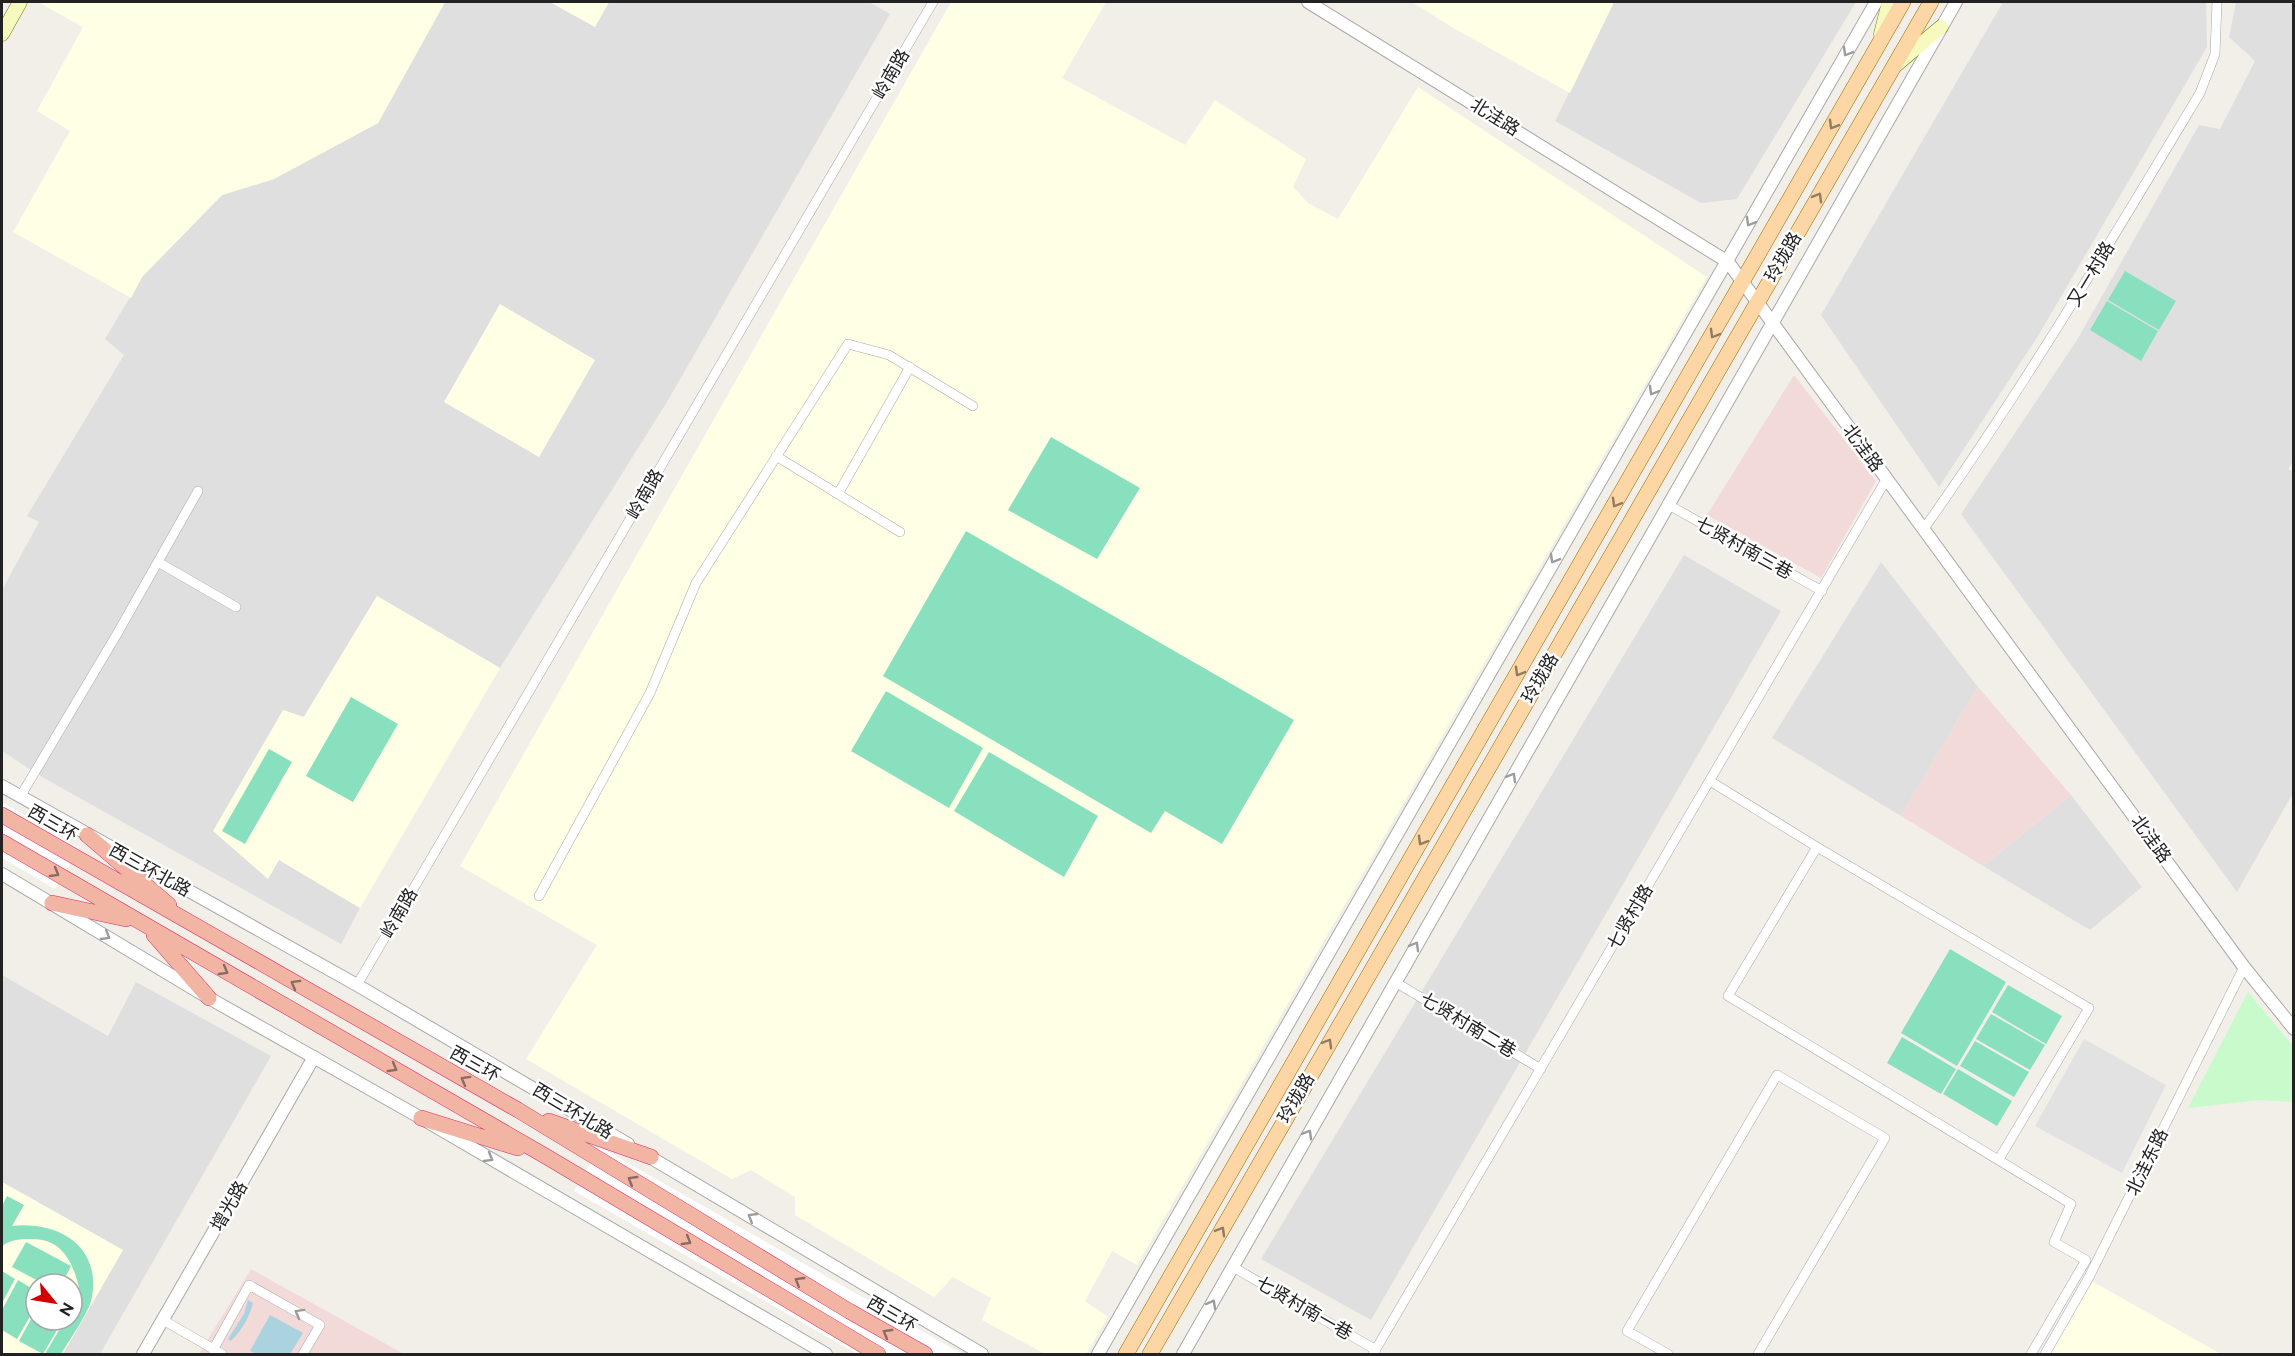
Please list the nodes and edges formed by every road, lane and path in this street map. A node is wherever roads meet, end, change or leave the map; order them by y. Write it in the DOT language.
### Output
graph roads {
  1 [pos="20,2"];
  2 [pos="933,2"];
  3 [pos="1308,2"];
  4 [pos="1876,2"];
  5 [pos="1889,2"];
  6 [pos="1903,2"];
  7 [pos="1931,2"];
  8 [pos="1956,2"];
  9 [pos="2217,2"];
  10 [pos="1941,27"];
  11 [pos="2,34"];
  12 [pos="1879,44"];
  13 [pos="1893,68"];
  14 [pos="1728,262"];
  15 [pos="1743,284"];
  16 [pos="1757,302"];
  17 [pos="1771,321"];
  18 [pos="910,368"];
  19 [pos="973,405"];
  20 [pos="776,456"];
  21 [pos="1886,480"];
  22 [pos="198,491"];
  23 [pos="838,494"];
  24 [pos="1667,504"];
  25 [pos="1923,530"];
  26 [pos="900,532"];
  27 [pos="158,562"];
  28 [pos="1822,591"];
  29 [pos="236,607"];
  30 [pos="1710,781"];
  31 [pos="2,786"];
  32 [pos="20,797"];
  33 [pos="2,815"];
  34 [pos="87,835"];
  35 [pos="3,843"];
  36 [pos="1817,847"];
  37 [pos="2,874"];
  38 [pos="538,896"];
  39 [pos="52,903"];
  40 [pos="142,924"];
  41 [pos="199,930"];
  42 [pos="2244,967"];
  43 [pos="1395,982"];
  44 [pos="357,986"];
  45 [pos="209,998"];
  46 [pos="2294,1029"];
  47 [pos="314,1057"];
  48 [pos="1541,1069"];
  49 [pos="518,1110"];
  50 [pos="421,1118"];
  51 [pos="547,1157"];
  52 [pos="651,1157"];
  53 [pos="2000,1159"];
  54 [pos="1233,1267"];
  55 [pos="163,1320"];
  56 [pos="217,1352"];
  57 [pos="1374,1352"];
  58 [pos="976,1353"];
  59 [pos="144,1354"];
  60 [pos="303,1354"];
  61 [pos="826,1354"];
  62 [pos="878,1354"];
  63 [pos="925,1354"];
  64 [pos="1098,1354"];
  65 [pos="1126,1354"];
  66 [pos="1150,1354"];
  67 [pos="1183,1354"];
  68 [pos="1668,1354"];
  69 [pos="1758,1354"];
  70 [pos="2031,1354"];
  71 [pos="2045,1354"];
  1 -- 11 [label="main road"];
  2 -- 44 [label="street, 岭南路"];
  3 -- 14 [label="street, 北洼路"];
  4 -- 14 [label="street, one-way"];
  5 -- 12 [label="main road"];
  6 -- 12 [label="main road, 玲珑路"];
  7 -- 13 [label="main road, 玲珑路"];
  8 -- 10 [label="street, 玲珑路"];
  9 -- 25 [label="street, 又一村路"];
  10 -- 13 [label="main road"];
  10 -- 17 [label="street, 玲珑路"];
  12 -- 15 [label="main road, 玲珑路, one-way"];
  16 -- 13 [label="main road, 玲珑路, one-way"];
  14 -- 15 [label="street, 北洼路"];
  14 -- 64 [label="street, one-way"];
  15 -- 16 [label="street, 北洼路"];
  15 -- 65 [label="main road, 玲珑路, one-way"];
  16 -- 17 [label="street, 北洼路"];
  66 -- 16 [label="main road, 玲珑路, one-way"];
  17 -- 21 [label="street, 北洼路"];
  17 -- 24 [label="street, 玲珑路"];
  18 -- 19 [label="street"];
  18 -- 20 [label="street"];
  18 -- 23 [label="street"];
  20 -- 23 [label="street"];
  20 -- 38 [label="street"];
  21 -- 25 [label="street, 北洼路"];
  21 -- 28 [label="street, 七贤村路"];
  22 -- 27 [label="street"];
  23 -- 26 [label="street"];
  24 -- 28 [label="street, 七贤村南三巷"];
  43 -- 24 [label="street, 玲珑路, one-way"];
  25 -- 42 [label="street, 北洼路"];
  27 -- 29 [label="street"];
  27 -- 32 [label="street"];
  28 -- 30 [label="street, 七贤村路"];
  30 -- 36 [label="street"];
  30 -- 48 [label="street, 七贤村路"];
  31 -- 32 [label="street, 西三环北路"];
  32 -- 34 [label="street, 西三环北路"];
  33 -- 41 [label="highway, 西三环"];
  34 -- 41 [label="highway"];
  34 -- 44 [label="street, 西三环北路"];
  35 -- 40 [label="highway, one-way"];
  36 -- 53 [label="street"];
  36 -- 53 [label="street"];
  37 -- 39 [label="street"];
  39 -- 40 [label="highway"];
  39 -- 45 [label="street, one-way"];
  40 -- 45 [label="highway"];
  40 -- 51 [label="highway, one-way"];
  49 -- 41 [label="highway, 西三环, one-way"];
  42 -- 46 [label="street, 北洼路"];
  42 -- 71 [label="street, 北洼东路"];
  43 -- 48 [label="street, 七贤村南二巷"];
  54 -- 43 [label="street, 玲珑路, one-way"];
  44 -- 52 [label="street, 西三环北路"];
  45 -- 47 [label="street"];
  47 -- 50 [label="street"];
  47 -- 55 [label="street, 增光路"];
  48 -- 57 [label="street, 七贤村路"];
  49 -- 52 [label="highway"];
  63 -- 49 [label="highway, 西三环, one-way"];
  50 -- 51 [label="highway"];
  50 -- 61 [label="street, one-way"];
  51 -- 62 [label="highway, one-way"];
  58 -- 52 [label="street, 西三环北路, one-way"];
  53 -- 70 [label="street"];
  54 -- 57 [label="street, 七贤村南一巷"];
  67 -- 54 [label="street, 玲珑路, one-way"];
  55 -- 56 [label="street"];
  55 -- 59 [label="street, 增光路"];
  60 -- 56 [label="street, one-way"];
  68 -- 69 [label="street"];
}
